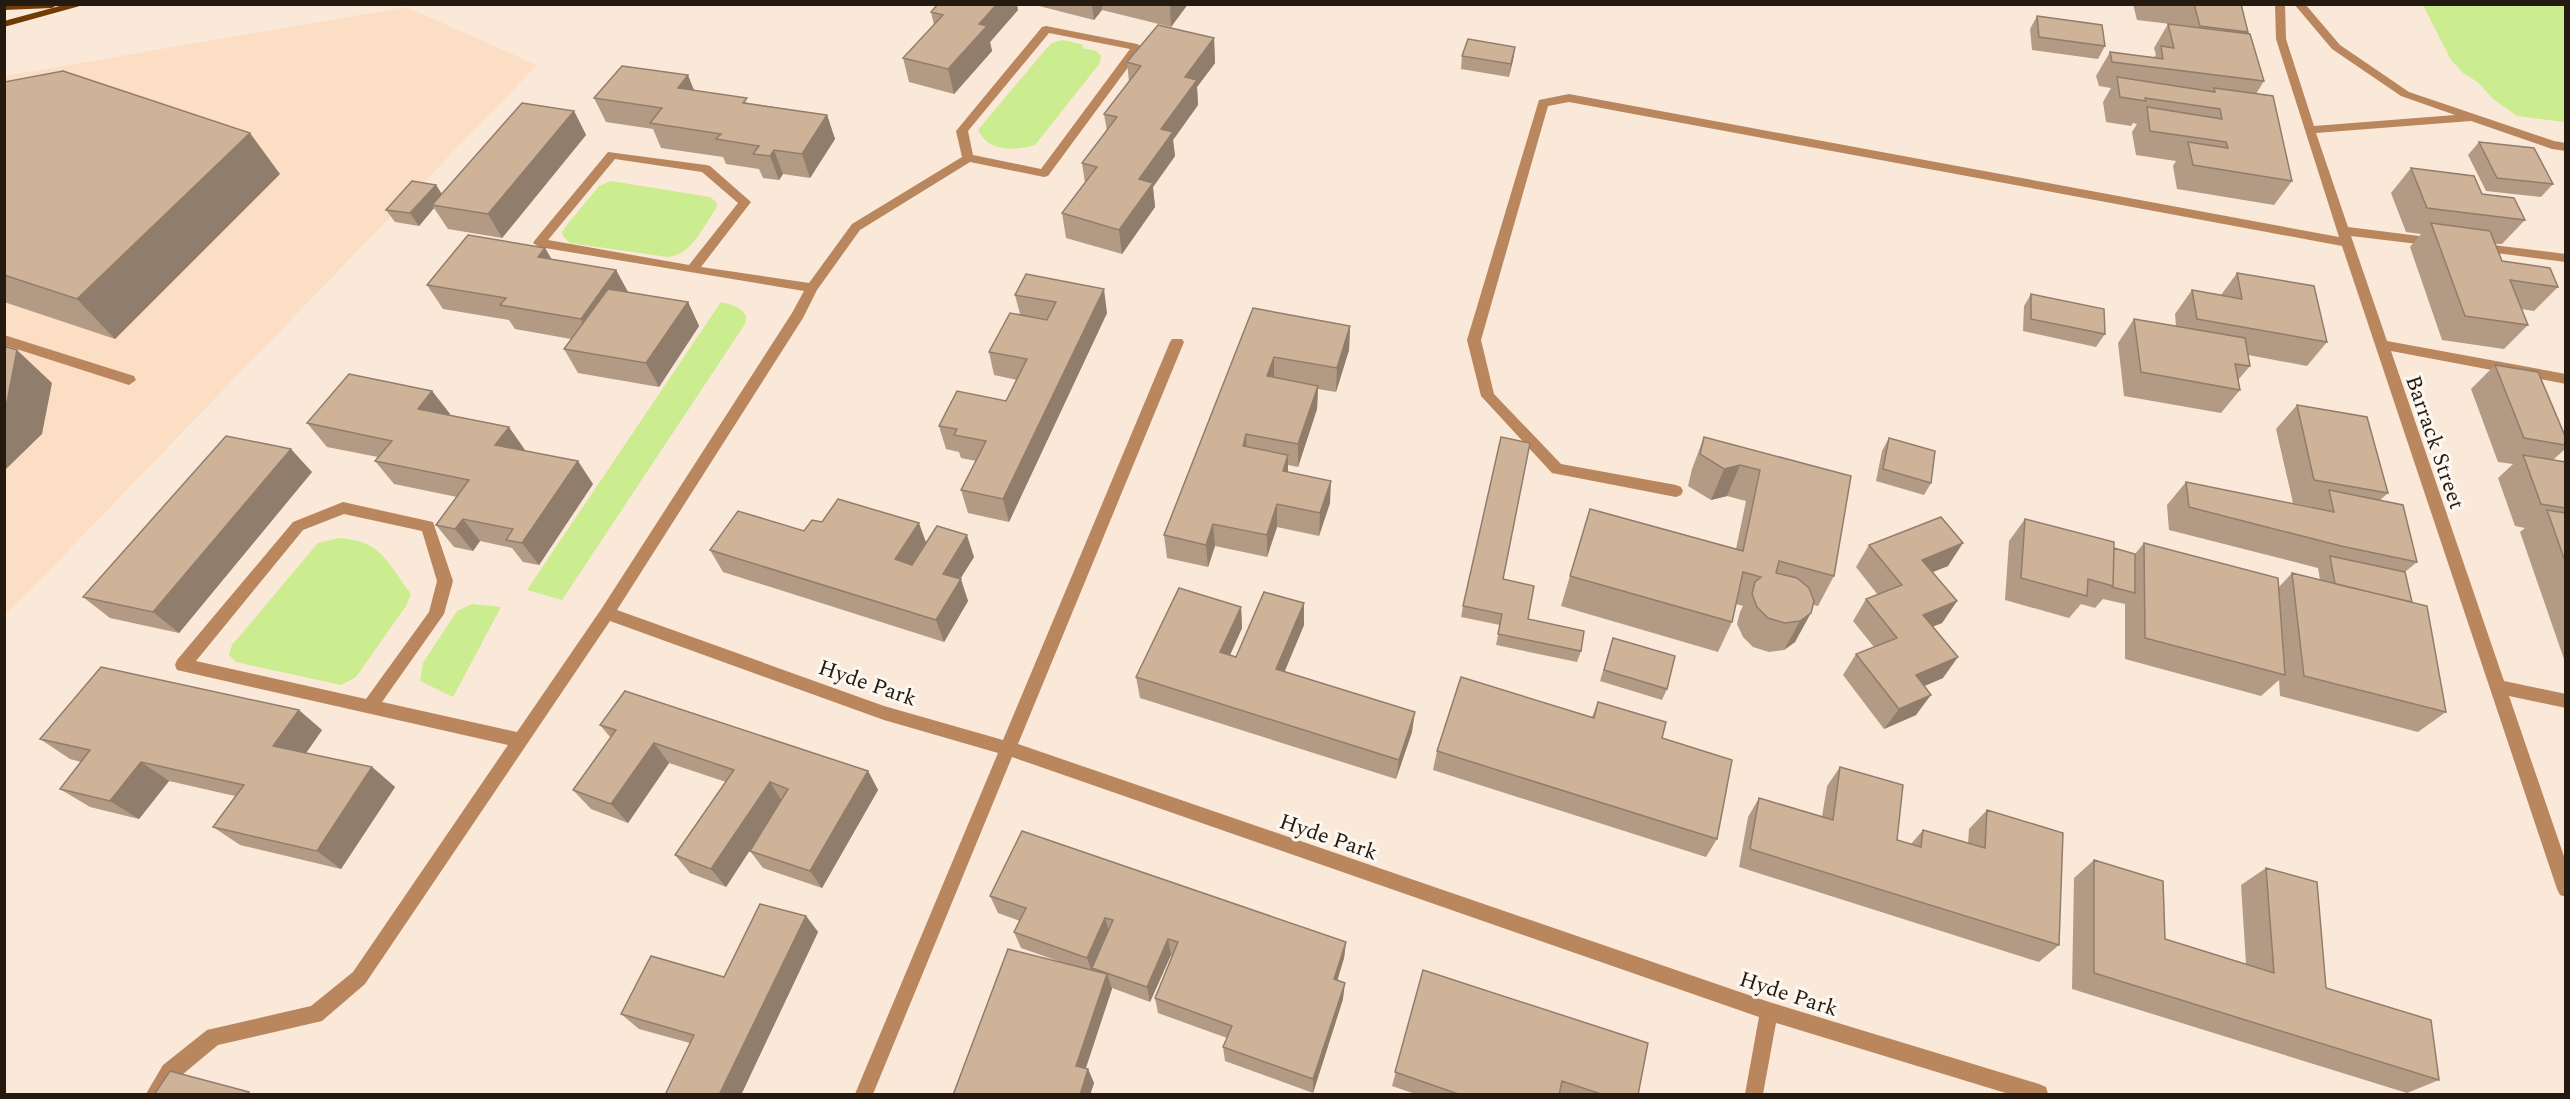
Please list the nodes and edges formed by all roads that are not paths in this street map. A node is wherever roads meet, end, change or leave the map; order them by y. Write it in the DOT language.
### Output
graph roads {
  1 [pos="71,4"];
  2 [pos="82,4"];
  3 [pos="2280,4"];
  4 [pos="2299,4"];
  5 [pos="4,7"];
  6 [pos="4,24"];
  7 [pos="2474,118"];
  8 [pos="2309,130"];
  9 [pos="2565,147"];
  10 [pos="968,158"];
  11 [pos="2345,237"];
  12 [pos="2565,258"];
  13 [pos="692,270"];
  14 [pos="812,288"];
  15 [pos="4,340"];
  16 [pos="1177,342"];
  17 [pos="2382,345"];
  18 [pos="2565,379"];
  19 [pos="129,380"];
  20 [pos="1677,491"];
  21 [pos="607,613"];
  22 [pos="2497,687"];
  23 [pos="2565,701"];
  24 [pos="369,707"];
  25 [pos="520,740"];
  26 [pos="1007,748"];
  27 [pos="2565,889"];
  28 [pos="1769,1011"];
  29 [pos="155,1095"];
  30 [pos="864,1095"];
  31 [pos="1754,1095"];
  32 [pos="2039,1095"];
  1 -- 5 [label="main road"];
  2 -- 6 [label="main road"];
  3 -- 8 [label="street, Barrack Street"];
  4 -- 7 [label="street"];
  7 -- 8 [label="street"];
  7 -- 9 [label="street"];
  8 -- 11 [label="street, Barrack Street"];
  10 -- 10 [label="street"];
  10 -- 14 [label="street"];
  11 -- 12 [label="street"];
  11 -- 17 [label="street, Barrack Street"];
  11 -- 20 [label="street"];
  13 -- 13 [label="street"];
  13 -- 14 [label="street"];
  14 -- 21 [label="street"];
  15 -- 19 [label="street"];
  16 -- 26 [label="street"];
  17 -- 18 [label="street"];
  17 -- 22 [label="street, Barrack Street"];
  21 -- 25 [label="street"];
  21 -- 26 [label="street, Hyde Park"];
  22 -- 23 [label="street"];
  22 -- 27 [label="street, Barrack Street"];
  24 -- 24 [label="street"];
  24 -- 25 [label="street"];
  25 -- 29 [label="street"];
  26 -- 28 [label="street, Hyde Park"];
  26 -- 30 [label="street"];
  28 -- 31 [label="street"];
  28 -- 32 [label="street, Hyde Park"];
}
